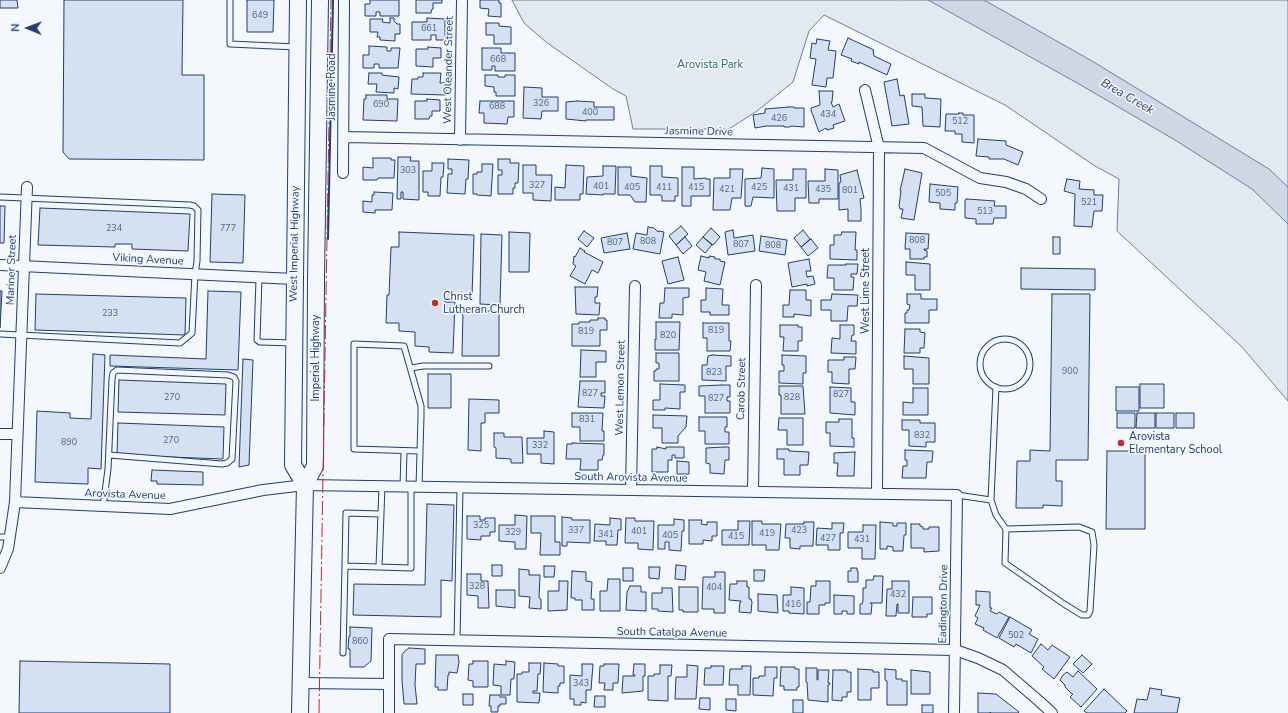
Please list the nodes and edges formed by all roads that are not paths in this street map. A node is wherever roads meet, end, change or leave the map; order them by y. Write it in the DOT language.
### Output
graph roads {
  1 [pos="230,0"];
  2 [pos="298,0"];
  3 [pos="320,0"];
  4 [pos="344,0"];
  5 [pos="462,0"];
  6 [pos="298,47"];
  7 [pos="865,90"];
  8 [pos="344,137"];
  9 [pos="460,140"];
  10 [pos="879,148"];
  11 [pos="343,173"];
  12 [pos="27,187"];
  13 [pos="0,197"];
  14 [pos="26,199"];
  15 [pos="1041,199"];
  16 [pos="0,265"];
  17 [pos="24,266"];
  18 [pos="195,274"];
  19 [pos="259,278"];
  20 [pos="294,279"];
  21 [pos="316,280"];
  22 [pos="756,285"];
  23 [pos="635,286"];
  24 [pos="0,334"];
  25 [pos="21,335"];
  26 [pos="294,343"];
  27 [pos="489,366"];
  28 [pos="411,368"];
  29 [pos="996,387"];
  30 [pos="0,434"];
  31 [pos="17,434"];
  32 [pos="404,451"];
  33 [pos="420,451"];
  34 [pos="109,456"];
  35 [pos="304,485"];
  36 [pos="382,486"];
  37 [pos="411,487"];
  38 [pos="460,488"];
  39 [pos="631,490"];
  40 [pos="753,492"];
  41 [pos="877,494"];
  42 [pos="957,495"];
  43 [pos="991,500"];
  44 [pos="15,502"];
  45 [pos="103,507"];
  46 [pos="381,514"];
  47 [pos="1006,529"];
  48 [pos="5,537"];
  49 [pos="345,566"];
  50 [pos="380,567"];
  51 [pos="0,568"];
  52 [pos="457,641"];
  53 [pos="955,650"];
  54 [pos="343,653"];
  55 [pos="300,683"];
  56 [pos="389,684"];
  57 [pos="300,713"];
  58 [pos="389,713"];
  59 [pos="954,713"];
  60 [pos="1052,713"];
  1 -- 6 [label="lane"];
  2 -- 6 [label="main road, West Imperial Highway"];
  3 -- 21 [label="main road, Imperial Highway"];
  4 -- 8 [label="street, Jasmine Road"];
  5 -- 9 [label="street, West Oleander Street"];
  6 -- 20 [label="main road, West Imperial Highway"];
  7 -- 10 [label="street, West Lime Street"];
  8 -- 9 [label="street, Jasmine Drive"];
  8 -- 11 [label="street, Jasmine Road"];
  9 -- 10 [label="street, Jasmine Drive"];
  10 -- 15 [label="street, Jasmine Drive"];
  10 -- 41 [label="street, West Lime Street"];
  12 -- 14 [label="street, Mariner Street"];
  13 -- 14 [label="lane"];
  14 -- 17 [label="street, Mariner Street"];
  14 -- 18 [label="lane"];
  16 -- 17 [label="street, Viking Avenue"];
  17 -- 18 [label="street, Viking Avenue"];
  17 -- 25 [label="street, Mariner Street"];
  18 -- 19 [label="street, Viking Avenue"];
  18 -- 25 [label="lane"];
  19 -- 20 [label="street, Viking Avenue"];
  19 -- 26 [label="lane"];
  20 -- 21 [label="main road"];
  20 -- 26 [label="main road, West Imperial Highway"];
  21 -- 35 [label="main road, Imperial Highway"];
  22 -- 40 [label="street, Carob Street"];
  23 -- 39 [label="street, West Lemon Street"];
  24 -- 25 [label="lane"];
  25 -- 31 [label="street, Mariner Street"];
  26 -- 35 [label="main road, West Imperial Highway"];
  27 -- 28 [label="lane"];
  28 -- 32 [label="lane"];
  28 -- 33 [label="lane"];
  29 -- 29 [label="lane"];
  29 -- 43 [label="lane"];
  30 -- 31 [label="street"];
  31 -- 44 [label="street, Mariner Street"];
  32 -- 33 [label="lane"];
  32 -- 37 [label="lane"];
  33 -- 37 [label="lane"];
  34 -- 34 [label="lane"];
  34 -- 45 [label="lane"];
  35 -- 36 [label="street, South Arovista Avenue"];
  35 -- 45 [label="street, Arovista Avenue"];
  35 -- 55 [label="main road, Imperial Highway"];
  36 -- 37 [label="street, South Arovista Avenue"];
  36 -- 46 [label="lane"];
  37 -- 38 [label="street, South Arovista Avenue"];
  37 -- 50 [label="lane"];
  38 -- 39 [label="street, South Arovista Avenue"];
  38 -- 52 [label="lane"];
  39 -- 40 [label="street, South Arovista Avenue"];
  40 -- 41 [label="street, South Arovista Avenue"];
  41 -- 42 [label="street, South Arovista Avenue"];
  42 -- 43 [label="lane"];
  42 -- 53 [label="street, Eadington Drive"];
  43 -- 47 [label="lane"];
  44 -- 45 [label="street, Arovista Avenue"];
  44 -- 48 [label="street, Mariner Street"];
  46 -- 49 [label="lane"];
  46 -- 50 [label="lane"];
  47 -- 47 [label="lane"];
  48 -- 51 [label="street, Mariner Street"];
  49 -- 50 [label="lane"];
  49 -- 54 [label="lane"];
  52 -- 53 [label="street, South Catalpa Avenue"];
  52 -- 56 [label="street, South Catalpa Avenue"];
  53 -- 59 [label="street, Eadington Drive"];
  53 -- 60 [label="street, South Catalpa Avenue"];
  55 -- 56 [label="street"];
  55 -- 57 [label="main road, Imperial Highway"];
  56 -- 58 [label="street"];
}
